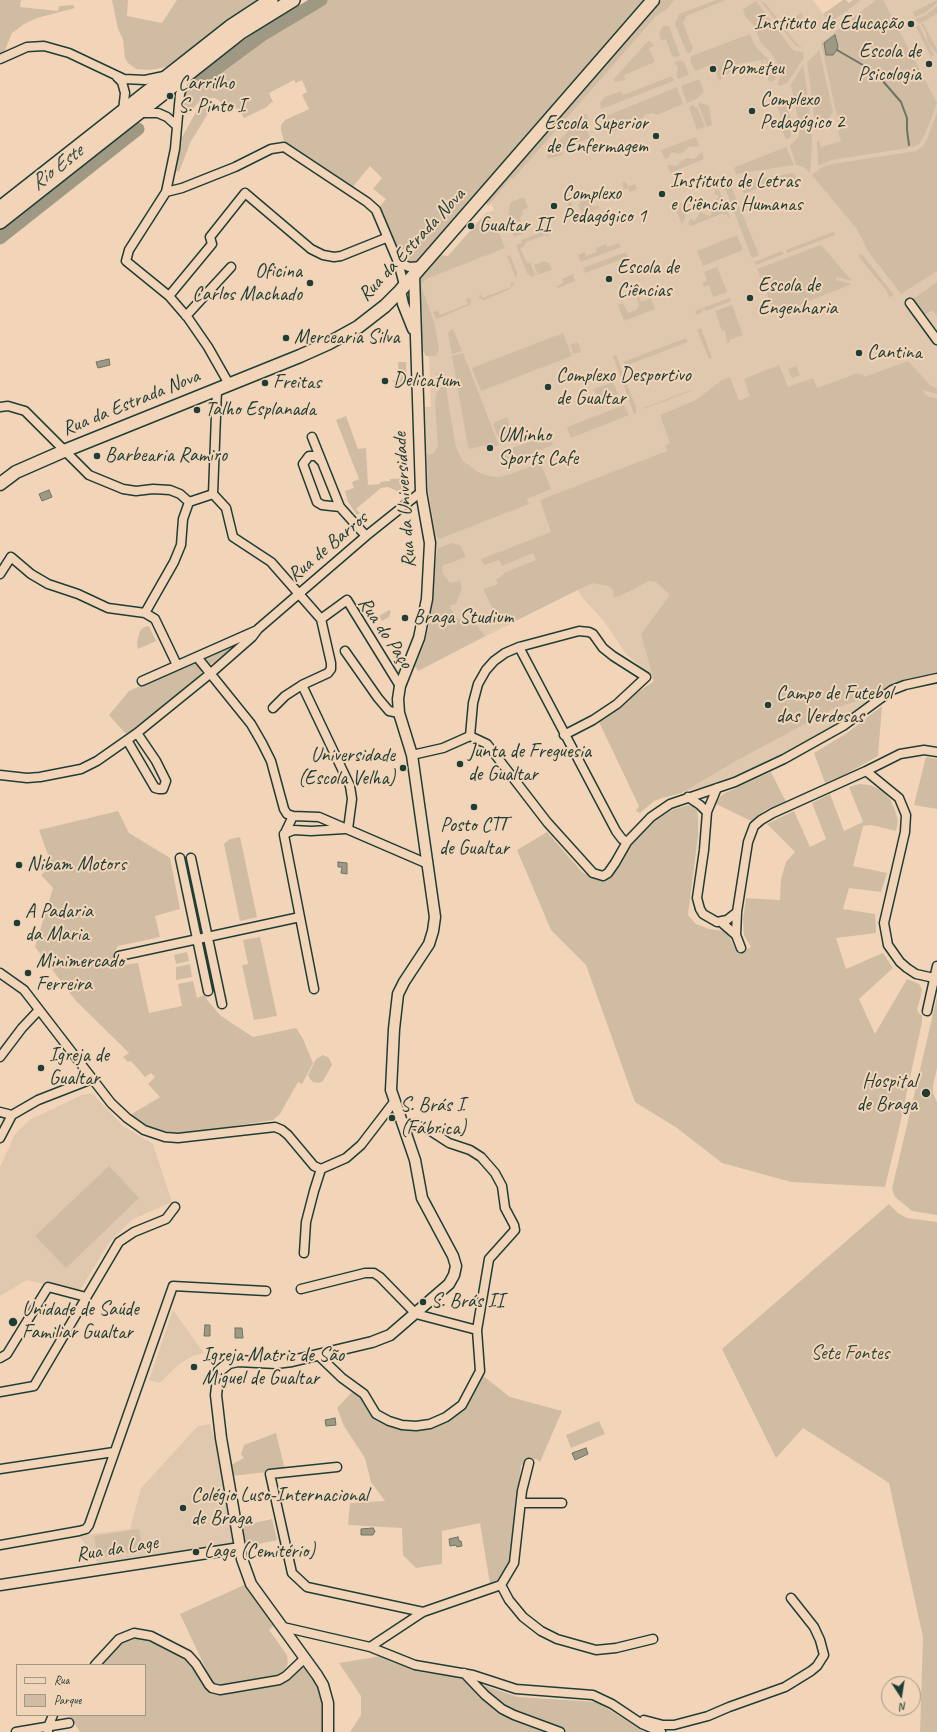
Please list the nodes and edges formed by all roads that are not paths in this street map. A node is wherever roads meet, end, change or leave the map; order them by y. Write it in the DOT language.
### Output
graph roads {
  1 [pos="271,0"];
  2 [pos="293,0"];
  3 [pos="653,0"];
  4 [pos="0,59"];
  5 [pos="194,69"];
  6 [pos="169,75"];
  7 [pos="116,76"];
  8 [pos="123,110"];
  9 [pos="138,113"];
  10 [pos="177,126"];
  11 [pos="166,192"];
  12 [pos="0,208"];
  13 [pos="0,222"];
  14 [pos="386,238"];
  15 [pos="398,262"];
  16 [pos="231,267"];
  17 [pos="418,270"];
  18 [pos="402,288"];
  19 [pos="169,296"];
  20 [pos="910,303"];
  21 [pos="385,306"];
  22 [pos="411,311"];
  23 [pos="186,316"];
  24 [pos="937,340"];
  25 [pos="229,384"];
  26 [pos="217,389"];
  27 [pos="0,407"];
  28 [pos="312,437"];
  29 [pos="64,450"];
  30 [pos="321,461"];
  31 [pos="0,484"];
  32 [pos="421,492"];
  33 [pos="213,494"];
  34 [pos="189,502"];
  35 [pos="340,506"];
  36 [pos="366,536"];
  37 [pos="0,574"];
  38 [pos="299,594"];
  39 [pos="145,613"];
  40 [pos="321,619"];
  41 [pos="258,630"];
  42 [pos="518,647"];
  43 [pos="345,651"];
  44 [pos="197,657"];
  45 [pos="177,665"];
  46 [pos="211,673"];
  47 [pos="937,678"];
  48 [pos="142,681"];
  49 [pos="302,685"];
  50 [pos="400,686"];
  51 [pos="273,708"];
  52 [pos="399,713"];
  53 [pos="139,732"];
  54 [pos="564,734"];
  55 [pos="470,736"];
  56 [pos="128,740"];
  57 [pos="937,752"];
  58 [pos="412,755"];
  59 [pos="866,771"];
  60 [pos="1,776"];
  61 [pos="717,788"];
  62 [pos="688,797"];
  63 [pos="707,812"];
  64 [pos="293,816"];
  65 [pos="348,829"];
  66 [pos="284,835"];
  67 [pos="627,842"];
  68 [pos="180,858"];
  69 [pos="191,858"];
  70 [pos="428,864"];
  71 [pos="737,912"];
  72 [pos="300,917"];
  73 [pos="721,922"];
  74 [pos="736,935"];
  75 [pos="208,937"];
  76 [pos="196,939"];
  77 [pos="741,948"];
  78 [pos="119,956"];
  79 [pos="937,966"];
  80 [pos="0,973"];
  81 [pos="934,978"];
  82 [pos="314,989"];
  83 [pos="208,991"];
  84 [pos="222,1004"];
  85 [pos="38,1011"];
  86 [pos="927,1011"];
  87 [pos="0,1057"];
  88 [pos="92,1079"];
  89 [pos="394,1102"];
  90 [pos="0,1112"];
  91 [pos="12,1114"];
  92 [pos="403,1122"];
  93 [pos="0,1138"];
  94 [pos="321,1169"];
  95 [pos="175,1207"];
  96 [pos="304,1253"];
  97 [pos="301,1289"];
  98 [pos="266,1291"];
  99 [pos="86,1297"];
  100 [pos="416,1314"];
  101 [pos="477,1330"];
  102 [pos="318,1355"];
  103 [pos="0,1358"];
  104 [pos="0,1392"];
  105 [pos="114,1452"];
  106 [pos="529,1463"];
  107 [pos="337,1467"];
  108 [pos="0,1469"];
  109 [pos="521,1503"];
  110 [pos="562,1503"];
  111 [pos="0,1545"];
  112 [pos="240,1548"];
  113 [pos="0,1585"];
  114 [pos="501,1585"];
  115 [pos="792,1598"];
  116 [pos="423,1612"];
  117 [pos="283,1627"];
  118 [pos="653,1639"];
  119 [pos="370,1647"];
  120 [pos="305,1658"];
  121 [pos="97,1664"];
  122 [pos="464,1673"];
  123 [pos="629,1715"];
  124 [pos="53,1716"];
  125 [pos="69,1723"];
  126 [pos="48,1729"];
  127 [pos="16,1732"];
  128 [pos="328,1732"];
  129 [pos="560,1732"];
  130 [pos="661,1732"];
  1 -- 6 [label="main road"];
  2 -- 5 [label="main road"];
  3 -- 17 [label="main road, Rua da Estrada Nova"];
  4 -- 7 [label="street"];
  5 -- 9 [label="main road"];
  5 -- 10 [label="street"];
  6 -- 7 [label="street"];
  6 -- 8 [label="main road"];
  7 -- 8 [label="street"];
  8 -- 12 [label="main road"];
  9 -- 10 [label="street"];
  9 -- 13 [label="main road"];
  10 -- 11 [label="street"];
  11 -- 14 [label="street"];
  11 -- 19 [label="street"];
  14 -- 15 [label="street"];
  14 -- 19 [label="street"];
  15 -- 17 [label="street"];
  15 -- 18 [label="street"];
  16 -- 23 [label="street"];
  17 -- 18 [label="main road, Rua da Estrada Nova"];
  17 -- 22 [label="street, Rua da Universidade"];
  18 -- 21 [label="main road, Rua da Estrada Nova"];
  18 -- 22 [label="street, Rua da Universidade"];
  19 -- 23 [label="street"];
  20 -- 24 [label="street"];
  21 -- 22 [label="street"];
  21 -- 25 [label="main road, Rua da Estrada Nova"];
  22 -- 32 [label="street, Rua da Universidade"];
  23 -- 25 [label="street"];
  25 -- 26 [label="main road, Rua da Estrada Nova"];
  26 -- 29 [label="main road, Rua da Estrada Nova"];
  26 -- 33 [label="street"];
  27 -- 29 [label="street"];
  28 -- 30 [label="street"];
  29 -- 31 [label="main road, Rua da Estrada Nova"];
  29 -- 34 [label="street"];
  30 -- 35 [label="street"];
  30 -- 35 [label="street"];
  32 -- 36 [label="street, Rua de Barros"];
  32 -- 50 [label="street, Rua da Universidade"];
  33 -- 34 [label="street"];
  33 -- 38 [label="street"];
  34 -- 39 [label="street"];
  35 -- 36 [label="street"];
  36 -- 38 [label="street, Rua de Barros"];
  37 -- 39 [label="street"];
  38 -- 40 [label="street"];
  38 -- 41 [label="street, Rua de Barros"];
  39 -- 45 [label="street"];
  40 -- 49 [label="street"];
  40 -- 50 [label="street, Rua do Paço"];
  41 -- 44 [label="street"];
  41 -- 46 [label="street"];
  42 -- 54 [label="street"];
  42 -- 54 [label="street"];
  42 -- 55 [label="street"];
  43 -- 52 [label="street"];
  44 -- 45 [label="street"];
  44 -- 46 [label="street"];
  45 -- 48 [label="street"];
  46 -- 53 [label="street"];
  46 -- 64 [label="street"];
  47 -- 61 [label="street"];
  49 -- 51 [label="street"];
  49 -- 65 [label="street"];
  50 -- 52 [label="street, Rua da Universidade"];
  52 -- 58 [label="street, Rua da Universidade"];
  53 -- 56 [label="street"];
  53 -- 56 [label="street"];
  54 -- 67 [label="street"];
  55 -- 58 [label="street"];
  55 -- 67 [label="street"];
  56 -- 60 [label="street"];
  57 -- 59 [label="street"];
  58 -- 70 [label="street, Rua da Universidade"];
  59 -- 71 [label="street"];
  59 -- 81 [label="street"];
  61 -- 62 [label="street"];
  61 -- 63 [label="street"];
  62 -- 63 [label="street"];
  62 -- 67 [label="street"];
  63 -- 73 [label="street"];
  64 -- 65 [label="street"];
  64 -- 66 [label="street"];
  65 -- 66 [label="street"];
  65 -- 70 [label="street"];
  66 -- 72 [label="street"];
  68 -- 76 [label="street"];
  69 -- 75 [label="street"];
  70 -- 89 [label="street, Rua da Universidade"];
  71 -- 73 [label="street"];
  71 -- 74 [label="street"];
  72 -- 75 [label="street"];
  72 -- 82 [label="street"];
  73 -- 74 [label="street"];
  74 -- 77 [label="street"];
  75 -- 76 [label="street"];
  75 -- 84 [label="street"];
  76 -- 78 [label="street"];
  76 -- 83 [label="street"];
  79 -- 81 [label="street"];
  80 -- 85 [label="street"];
  81 -- 86 [label="street"];
  85 -- 87 [label="street"];
  85 -- 88 [label="street"];
  88 -- 91 [label="street"];
  88 -- 94 [label="street"];
  89 -- 92 [label="street, Rua da Universidade"];
  89 -- 94 [label="street"];
  90 -- 91 [label="street"];
  91 -- 93 [label="street"];
  92 -- 100 [label="street, Rua da Universidade"];
  92 -- 101 [label="street"];
  94 -- 96 [label="street"];
  95 -- 99 [label="street"];
  97 -- 100 [label="street"];
  98 -- 105 [label="street"];
  99 -- 103 [label="street"];
  99 -- 104 [label="street"];
  100 -- 101 [label="street"];
  100 -- 102 [label="street, Rua da Universidade"];
  101 -- 102 [label="street"];
  102 -- 112 [label="street, Rua da Universidade"];
  105 -- 108 [label="street"];
  105 -- 111 [label="street"];
  106 -- 109 [label="street"];
  107 -- 116 [label="street"];
  109 -- 110 [label="street"];
  109 -- 114 [label="street"];
  112 -- 113 [label="street, Rua da Lage"];
  112 -- 117 [label="street"];
  114 -- 116 [label="street"];
  114 -- 118 [label="street"];
  115 -- 123 [label="street"];
  116 -- 119 [label="street"];
  117 -- 119 [label="street"];
  117 -- 120 [label="street"];
  119 -- 122 [label="street"];
  120 -- 121 [label="street"];
  120 -- 128 [label="street"];
  122 -- 123 [label="street"];
  122 -- 129 [label="street"];
  123 -- 130 [label="street"];
  124 -- 126 [label="street"];
  125 -- 126 [label="street"];
  126 -- 127 [label="street"];
}
